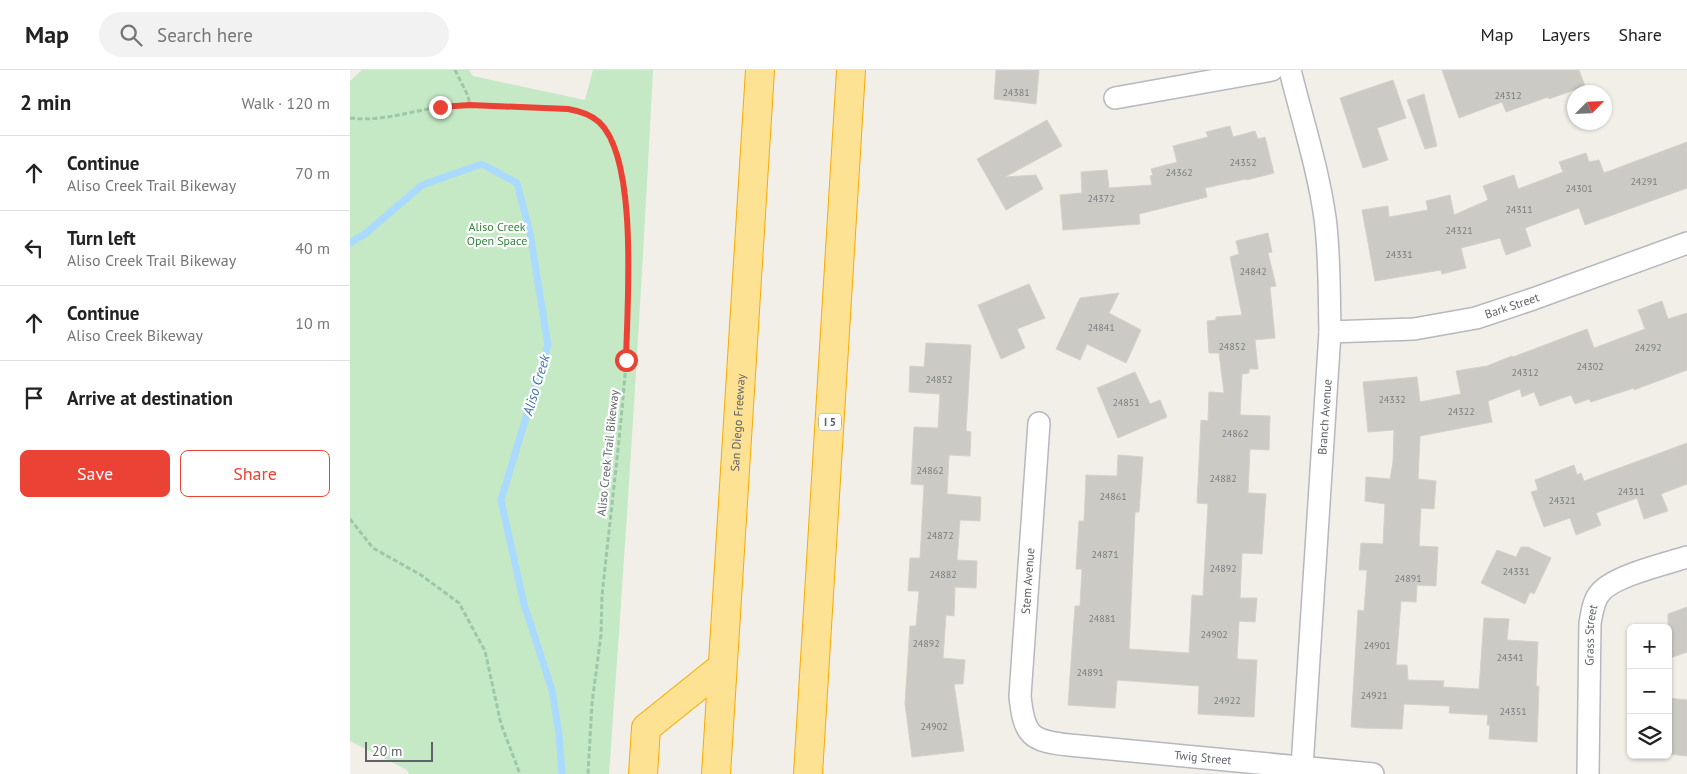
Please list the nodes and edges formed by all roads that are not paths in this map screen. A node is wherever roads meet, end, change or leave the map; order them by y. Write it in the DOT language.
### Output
graph roads {
  1 [pos="760,70"];
  2 [pos="851,70"];
  3 [pos="1272,70"];
  4 [pos="1290,70"];
  5 [pos="1115,98"];
  6 [pos="1687,243"];
  7 [pos="1330,332"];
  8 [pos="1039,423"];
  9 [pos="1687,557"];
  10 [pos="722,666"];
  11 [pos="1033,735"];
  12 [pos="1302,767"];
  13 [pos="643,774"];
  14 [pos="716,774"];
  15 [pos="808,774"];
  16 [pos="1373,774"];
  17 [pos="1588,774"];
  1 -- 10 [label="highway, San Diego Freeway"];
  2 -- 15 [label="highway, I 5"];
  3 -- 5 [label="street"];
  4 -- 7 [label="street, Branch Avenue"];
  6 -- 7 [label="street, Bark Street"];
  7 -- 12 [label="street, Branch Avenue"];
  8 -- 11 [label="street, Stem Avenue"];
  9 -- 17 [label="street, Grass Street"];
  10 -- 13 [label="highway"];
  10 -- 14 [label="highway, San Diego Freeway"];
  11 -- 12 [label="street, Twig Street"];
  12 -- 16 [label="street, Twig Street"];
}
